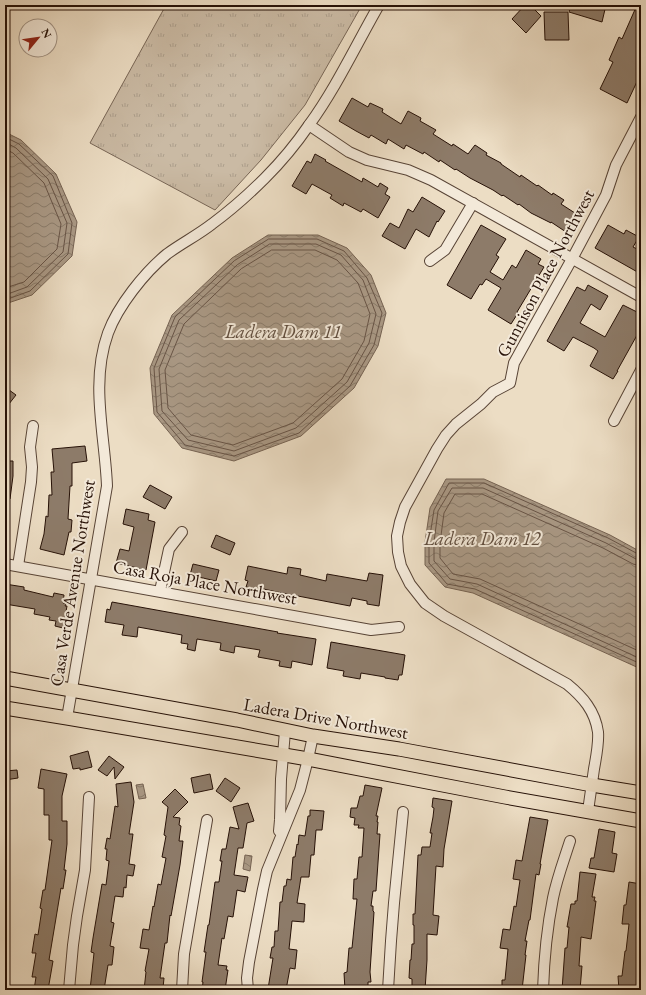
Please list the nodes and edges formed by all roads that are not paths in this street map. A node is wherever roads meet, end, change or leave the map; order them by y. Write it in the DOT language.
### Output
graph roads {
  1 [pos="379,5"];
  2 [pos="641,117"];
  3 [pos="309,125"];
  4 [pos="473,203"];
  5 [pos="572,259"];
  6 [pos="430,261"];
  7 [pos="641,297"];
  8 [pos="641,370"];
  9 [pos="614,421"];
  10 [pos="33,426"];
  11 [pos="182,532"];
  12 [pos="5,564"];
  13 [pos="18,566"];
  14 [pos="90,579"];
  15 [pos="160,592"];
  16 [pos="399,627"];
  17 [pos="5,678"];
  18 [pos="72,690"];
  19 [pos="5,708"];
  20 [pos="67,718"];
  21 [pos="285,731"];
  22 [pos="313,736"];
  23 [pos="284,755"];
  24 [pos="308,759"];
  25 [pos="592,785"];
  26 [pos="641,793"];
  27 [pos="89,797"];
  28 [pos="588,811"];
  29 [pos="403,812"];
  30 [pos="207,820"];
  31 [pos="641,821"];
  32 [pos="570,841"];
  33 [pos="276,847"];
  34 [pos="69,990"];
  35 [pos="182,990"];
  36 [pos="248,990"];
  37 [pos="388,990"];
  38 [pos="544,990"];
  1 -- 3 [label="street, Casa Verde Avenue Northwest"];
  2 -- 5 [label="street, Gunnison Place Northwest"];
  3 -- 4 [label="street"];
  3 -- 14 [label="street, Casa Verde Avenue Northwest"];
  4 -- 5 [label="street"];
  4 -- 6 [label="street"];
  5 -- 7 [label="street"];
  5 -- 25 [label="street, Gunnison Place Northwest"];
  8 -- 9 [label="street"];
  10 -- 13 [label="street"];
  11 -- 15 [label="street"];
  12 -- 13 [label="street, Casa Roja Place Northwest"];
  13 -- 14 [label="street, Casa Roja Place Northwest"];
  14 -- 15 [label="street, Casa Roja Place Northwest"];
  14 -- 18 [label="street, Casa Verde Avenue Northwest"];
  15 -- 16 [label="street, Casa Roja Place Northwest"];
  17 -- 18 [label="main road, Ladera Drive Northwest"];
  18 -- 20 [label="street, Casa Verde Avenue Northwest"];
  18 -- 21 [label="main road, Ladera Drive Northwest"];
  19 -- 20 [label="main road"];
  20 -- 23 [label="main road"];
  21 -- 22 [label="main road, Ladera Drive Northwest"];
  21 -- 23 [label="street"];
  22 -- 24 [label="street"];
  22 -- 25 [label="main road, Ladera Drive Northwest"];
  23 -- 24 [label="main road"];
  23 -- 33 [label="street"];
  24 -- 28 [label="main road"];
  24 -- 33 [label="street"];
  25 -- 26 [label="main road, Ladera Drive Northwest"];
  25 -- 28 [label="street, Gunnison Place Northwest"];
  27 -- 34 [label="street"];
  28 -- 31 [label="main road"];
  29 -- 37 [label="street"];
  30 -- 35 [label="street"];
  32 -- 38 [label="street"];
  33 -- 36 [label="street"];
}
